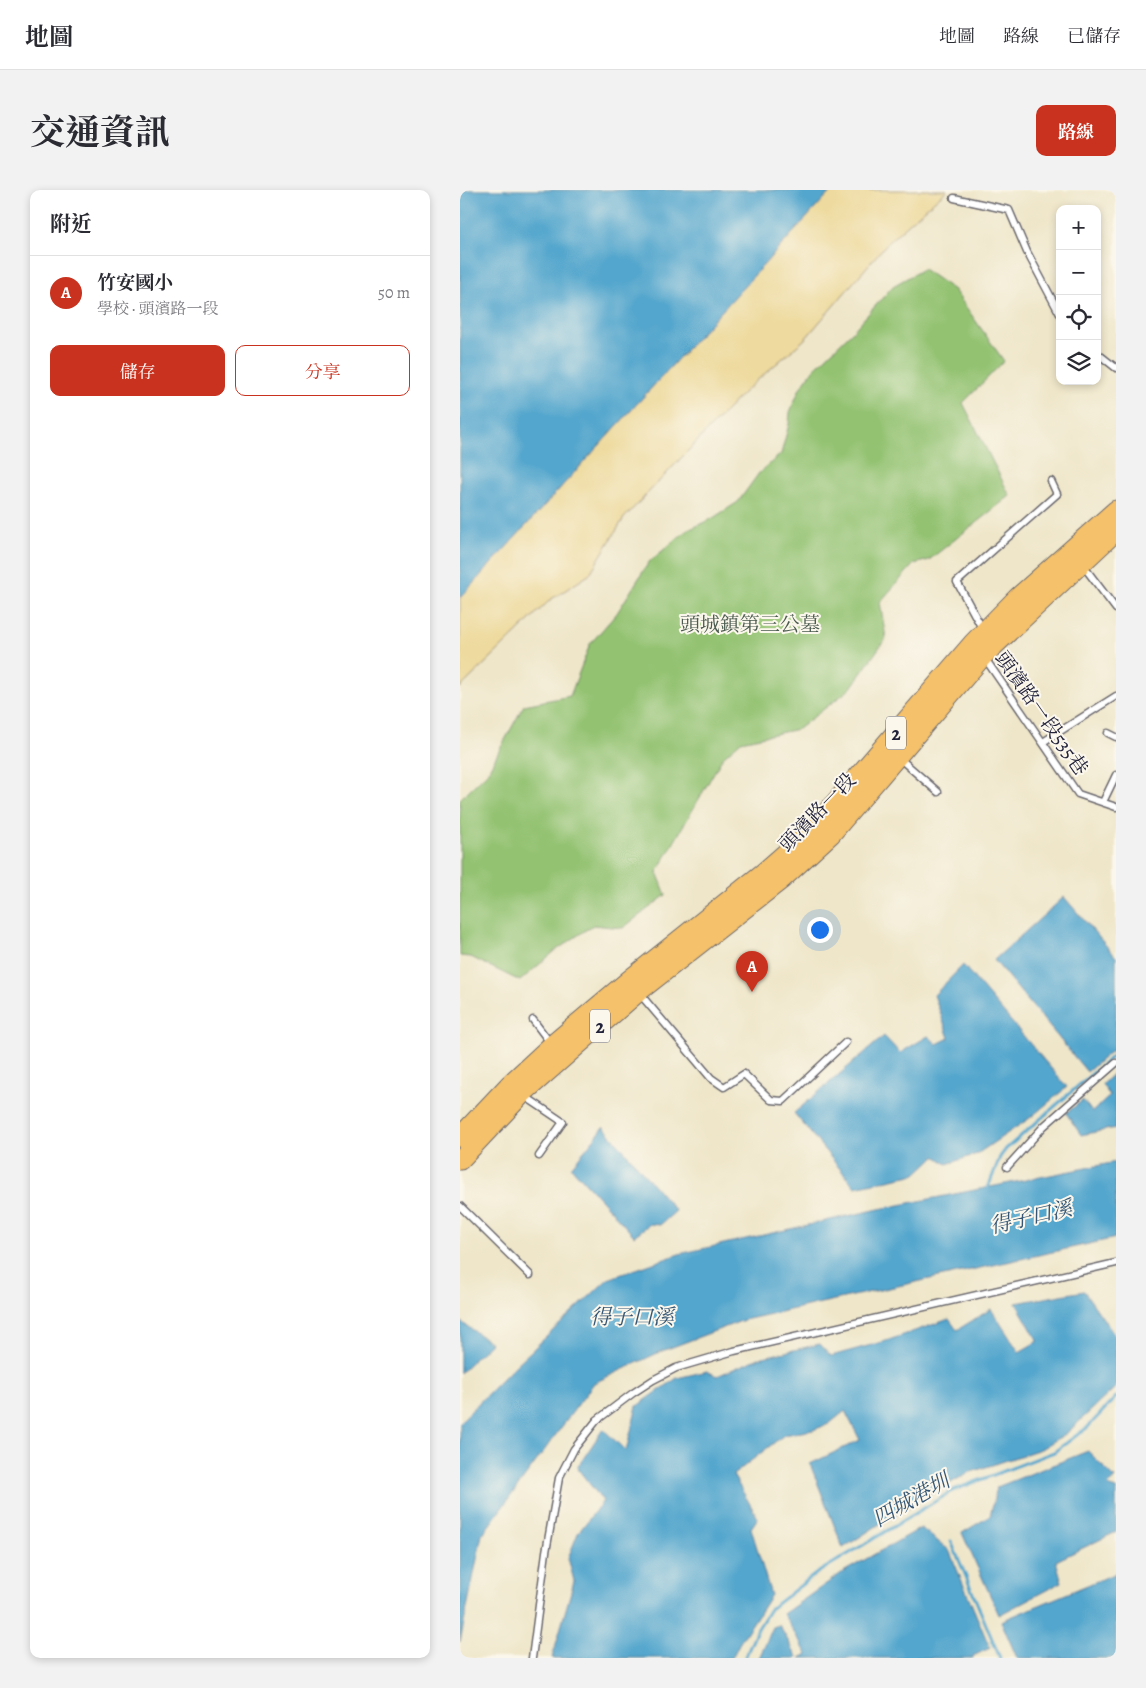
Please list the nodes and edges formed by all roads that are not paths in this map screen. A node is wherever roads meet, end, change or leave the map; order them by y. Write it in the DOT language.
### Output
graph roads {
  1 [pos="954,198"];
  2 [pos="1056,306"];
  3 [pos="1101,355"];
  4 [pos="1116,368"];
  5 [pos="1051,481"];
  6 [pos="1116,510"];
  7 [pos="1116,531"];
  8 [pos="1082,562"];
  9 [pos="1116,609"];
  10 [pos="984,644"];
  11 [pos="1116,696"];
  12 [pos="1108,733"];
  13 [pos="1116,737"];
  14 [pos="1043,742"];
  15 [pos="897,756"];
  16 [pos="1116,775"];
  17 [pos="938,792"];
  18 [pos="1103,802"];
  19 [pos="1116,807"];
  20 [pos="704,931"];
  21 [pos="633,987"];
  22 [pos="533,1020"];
  23 [pos="846,1042"];
  24 [pos="552,1044"];
  25 [pos="1116,1063"];
  26 [pos="522,1094"];
  27 [pos="460,1137"];
  28 [pos="539,1156"];
  29 [pos="460,1160"];
  30 [pos="1007,1167"];
  31 [pos="460,1206"];
  32 [pos="1116,1263"];
  33 [pos="530,1274"];
  34 [pos="532,1658"];
  1 -- 2 [label="lane"];
  3 -- 4 [label="lane"];
  5 -- 10 [label="lane, 頭濱路一段535巷"];
  6 -- 10 [label="main road, 頭濱路一段 / 2"];
  7 -- 8 [label="main road, 頭濱路一段 / 2"];
  8 -- 9 [label="lane"];
  8 -- 10 [label="main road, 頭濱路一段 / 2"];
  10 -- 14 [label="lane, 頭濱路一段535巷"];
  10 -- 15 [label="main road, 頭濱路一段 / 2"];
  10 -- 20 [label="main road, 頭濱路一段 / 2"];
  11 -- 14 [label="lane"];
  12 -- 13 [label="lane"];
  14 -- 18 [label="lane, 頭濱路一段535巷"];
  15 -- 17 [label="lane"];
  15 -- 20 [label="main road, 頭濱路一段 / 2"];
  16 -- 18 [label="lane"];
  18 -- 19 [label="lane, 頭濱路一段535巷"];
  20 -- 21 [label="main road, 頭濱路一段 / 2"];
  21 -- 23 [label="lane"];
  21 -- 24 [label="main road, 頭濱路一段 / 2"];
  21 -- 26 [label="main road, 頭濱路一段 / 2"];
  22 -- 24 [label="lane"];
  24 -- 27 [label="main road, 2"];
  25 -- 30 [label="lane"];
  26 -- 28 [label="lane"];
  26 -- 29 [label="main road, 2"];
  31 -- 33 [label="lane"];
  32 -- 34 [label="lane"];
}
